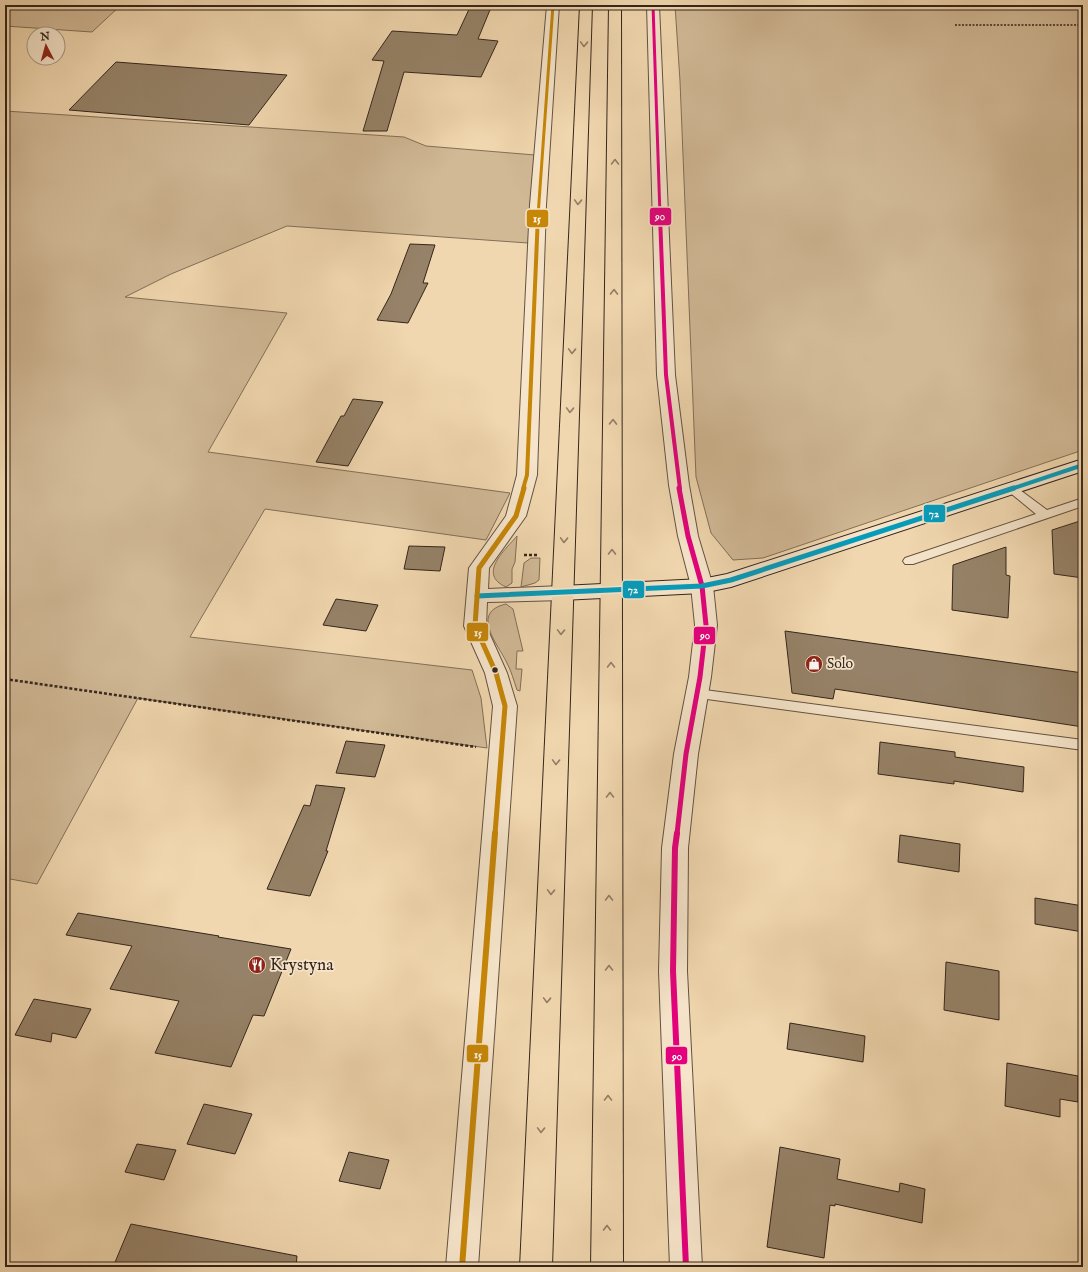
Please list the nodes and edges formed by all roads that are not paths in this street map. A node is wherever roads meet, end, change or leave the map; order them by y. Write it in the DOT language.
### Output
graph roads {
  1 [pos="553,5"];
  2 [pos="586,5"];
  3 [pos="615,5"];
  4 [pos="653,5"];
  5 [pos="1083,465"];
  6 [pos="1012,489"];
  7 [pos="1083,502"];
  8 [pos="1045,515"];
  9 [pos="909,561"];
  10 [pos="702,586"];
  11 [pos="611,591"];
  12 [pos="562,593"];
  13 [pos="477,596"];
  14 [pos="697,694"];
  15 [pos="1083,745"];
  16 [pos="462,1267"];
  17 [pos="536,1267"];
  18 [pos="607,1267"];
  19 [pos="686,1267"];
  1 -- 13 [label="street"];
  2 -- 12 [label="main road, one-way"];
  11 -- 3 [label="main road, one-way"];
  4 -- 10 [label="street"];
  5 -- 6 [label="street"];
  6 -- 8 [label="lane"];
  6 -- 10 [label="street"];
  7 -- 8 [label="lane"];
  8 -- 9 [label="lane"];
  10 -- 11 [label="street"];
  10 -- 14 [label="street"];
  11 -- 12 [label="street"];
  18 -- 11 [label="main road, one-way"];
  12 -- 13 [label="street"];
  12 -- 17 [label="main road, one-way"];
  13 -- 16 [label="street"];
  14 -- 15 [label="lane"];
  14 -- 19 [label="street"];
}
